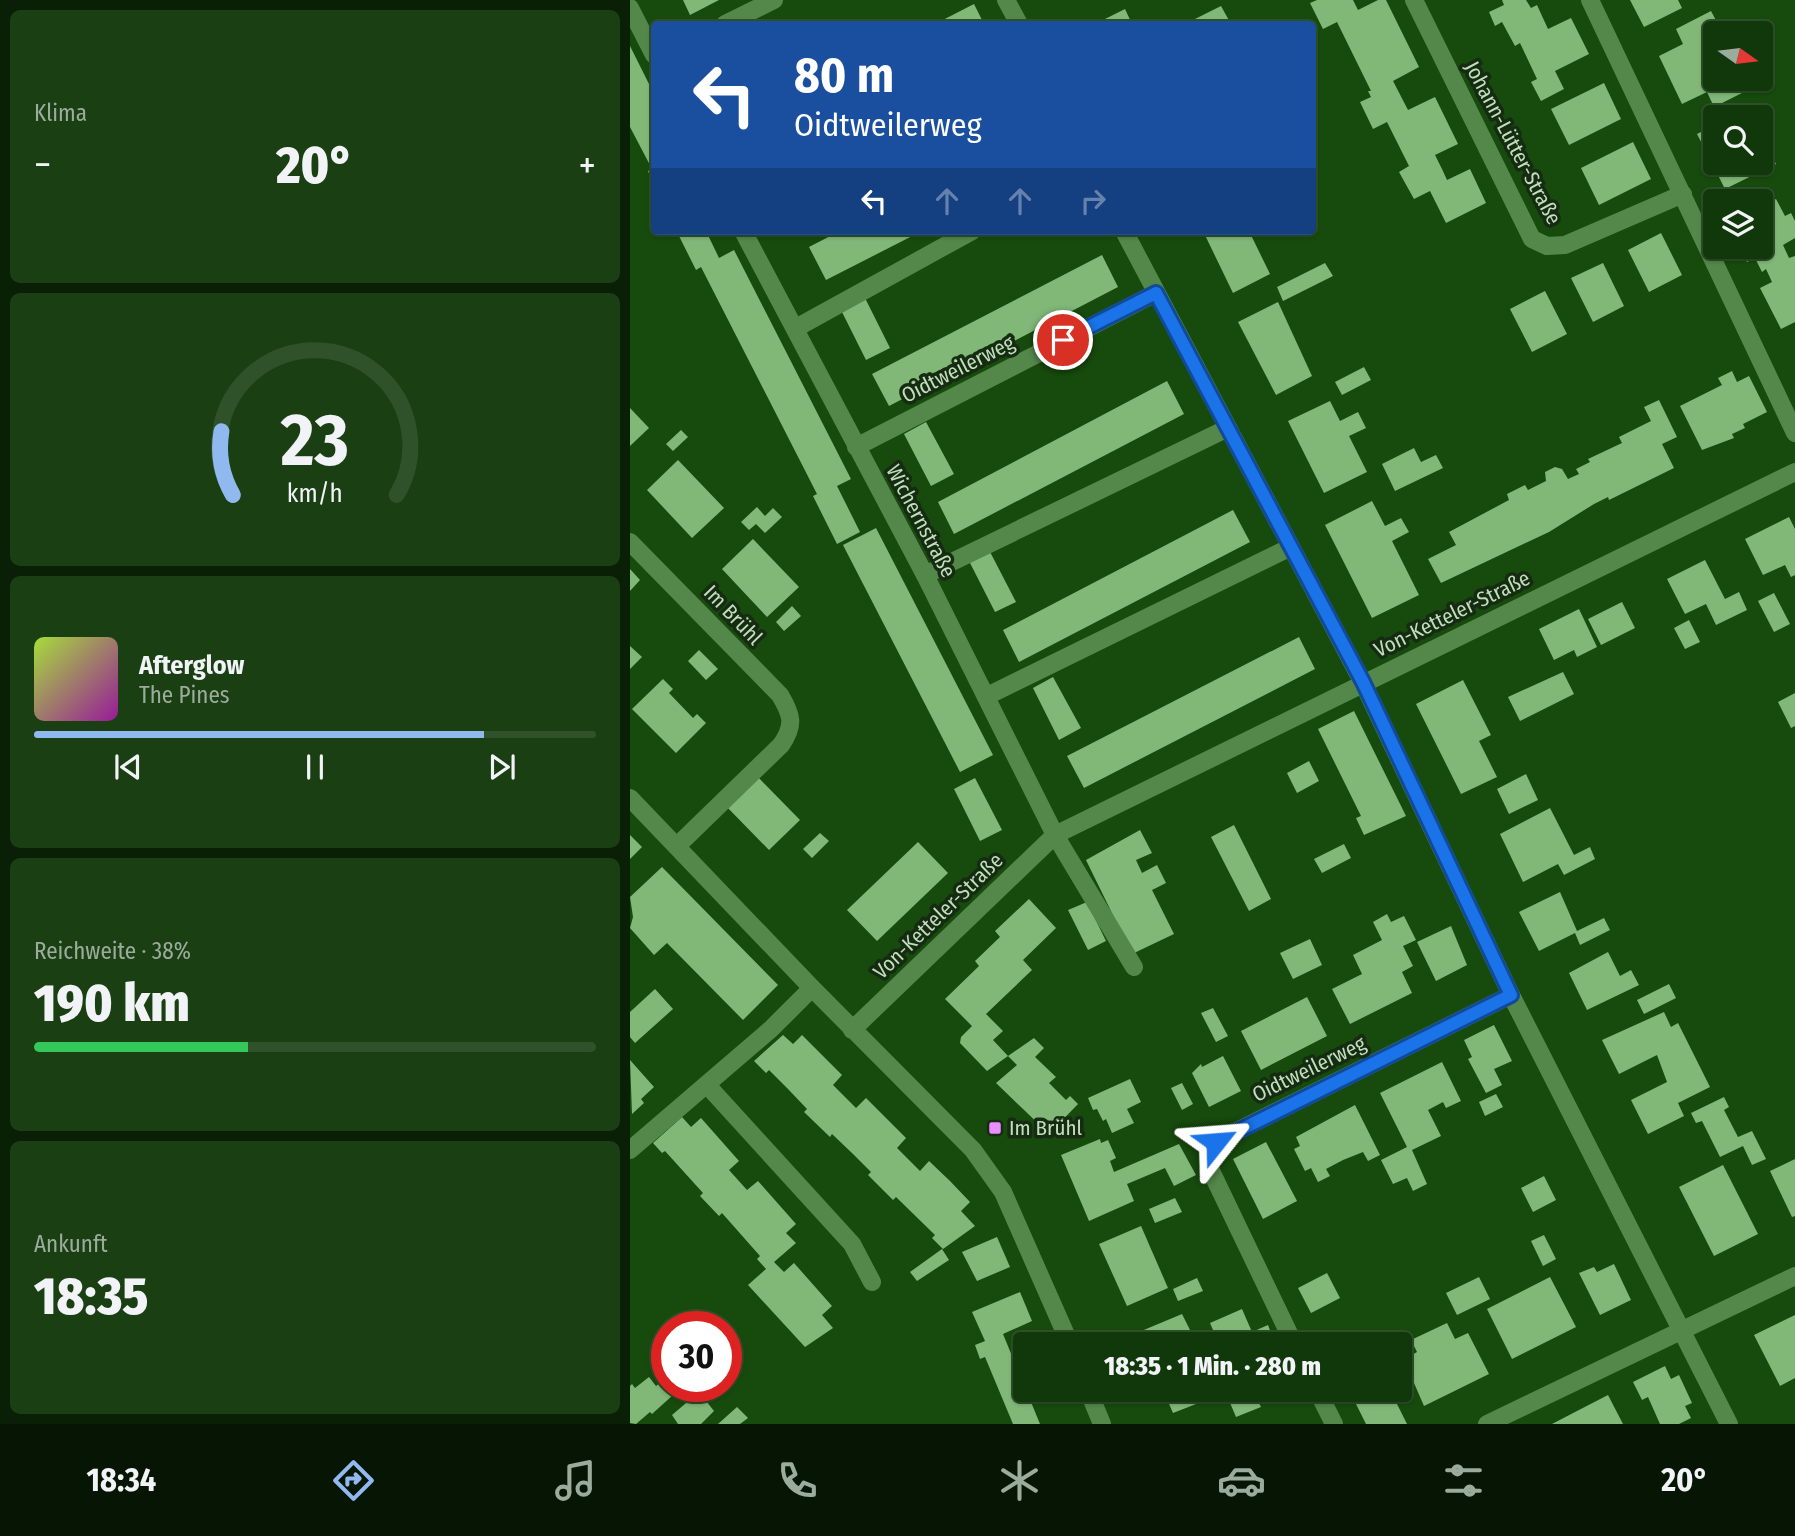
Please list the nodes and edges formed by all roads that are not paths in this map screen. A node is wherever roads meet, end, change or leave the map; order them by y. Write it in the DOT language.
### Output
graph roads {
  1 [pos="774,0"];
  2 [pos="1006,0"];
  3 [pos="1415,0"];
  4 [pos="1590,0"];
  5 [pos="630,8"];
  6 [pos="731,21"];
  7 [pos="1016,21"];
  8 [pos="651,49"];
  9 [pos="1683,194"];
  10 [pos="745,235"];
  11 [pos="965,235"];
  12 [pos="1126,235"];
  13 [pos="1156,293"];
  14 [pos="796,328"];
  15 [pos="1228,428"];
  16 [pos="1795,433"];
  17 [pos="856,447"];
  18 [pos="1795,472"];
  19 [pos="630,542"];
  20 [pos="1291,547"];
  21 [pos="925,575"];
  22 [pos="1363,682"];
  23 [pos="987,696"];
  24 [pos="630,798"];
  25 [pos="1055,835"];
  26 [pos="677,846"];
  27 [pos="1134,967"];
  28 [pos="812,989"];
  29 [pos="1511,995"];
  30 [pos="852,1030"];
  31 [pos="707,1085"];
  32 [pos="630,1150"];
  33 [pos="1795,1276"];
  34 [pos="872,1282"];
  35 [pos="1681,1329"];
  36 [pos="1065,1332"];
  37 [pos="1288,1332"];
  38 [pos="1093,1402"];
  39 [pos="1323,1402"];
  40 [pos="1102,1424"];
  41 [pos="1334,1424"];
  42 [pos="1487,1424"];
  43 [pos="1729,1424"];
  1 -- 6 [label="street"];
  2 -- 7 [label="street"];
  3 -- 9 [label="street, Johann-Lütter-Straße"];
  4 -- 9 [label="street"];
  5 -- 8 [label="street"];
  9 -- 16 [label="street"];
  10 -- 14 [label="street, Wichernstraße"];
  11 -- 14 [label="street"];
  12 -- 13 [label="street"];
  13 -- 15 [label="street"];
  13 -- 17 [label="street, Oidtweilerweg"];
  14 -- 17 [label="street, Wichernstraße"];
  15 -- 20 [label="street"];
  15 -- 21 [label="street"];
  17 -- 21 [label="street, Wichernstraße"];
  18 -- 22 [label="street, Von-Ketteler-Straße"];
  19 -- 26 [label="street, Im Brühl"];
  20 -- 22 [label="street"];
  20 -- 23 [label="street"];
  21 -- 23 [label="street, Wichernstraße"];
  22 -- 25 [label="street, Von-Ketteler-Straße"];
  22 -- 29 [label="street"];
  23 -- 25 [label="street, Wichernstraße"];
  24 -- 26 [label="street"];
  25 -- 27 [label="street"];
  25 -- 30 [label="street, Von-Ketteler-Straße"];
  26 -- 28 [label="street"];
  28 -- 30 [label="street"];
  28 -- 31 [label="street"];
  29 -- 35 [label="street"];
  29 -- 37 [label="street, Oidtweilerweg"];
  30 -- 36 [label="street"];
  31 -- 32 [label="street"];
  31 -- 34 [label="street"];
  33 -- 35 [label="street"];
  35 -- 42 [label="street"];
  35 -- 43 [label="street"];
  38 -- 40 [label="street"];
  39 -- 41 [label="street"];
}
